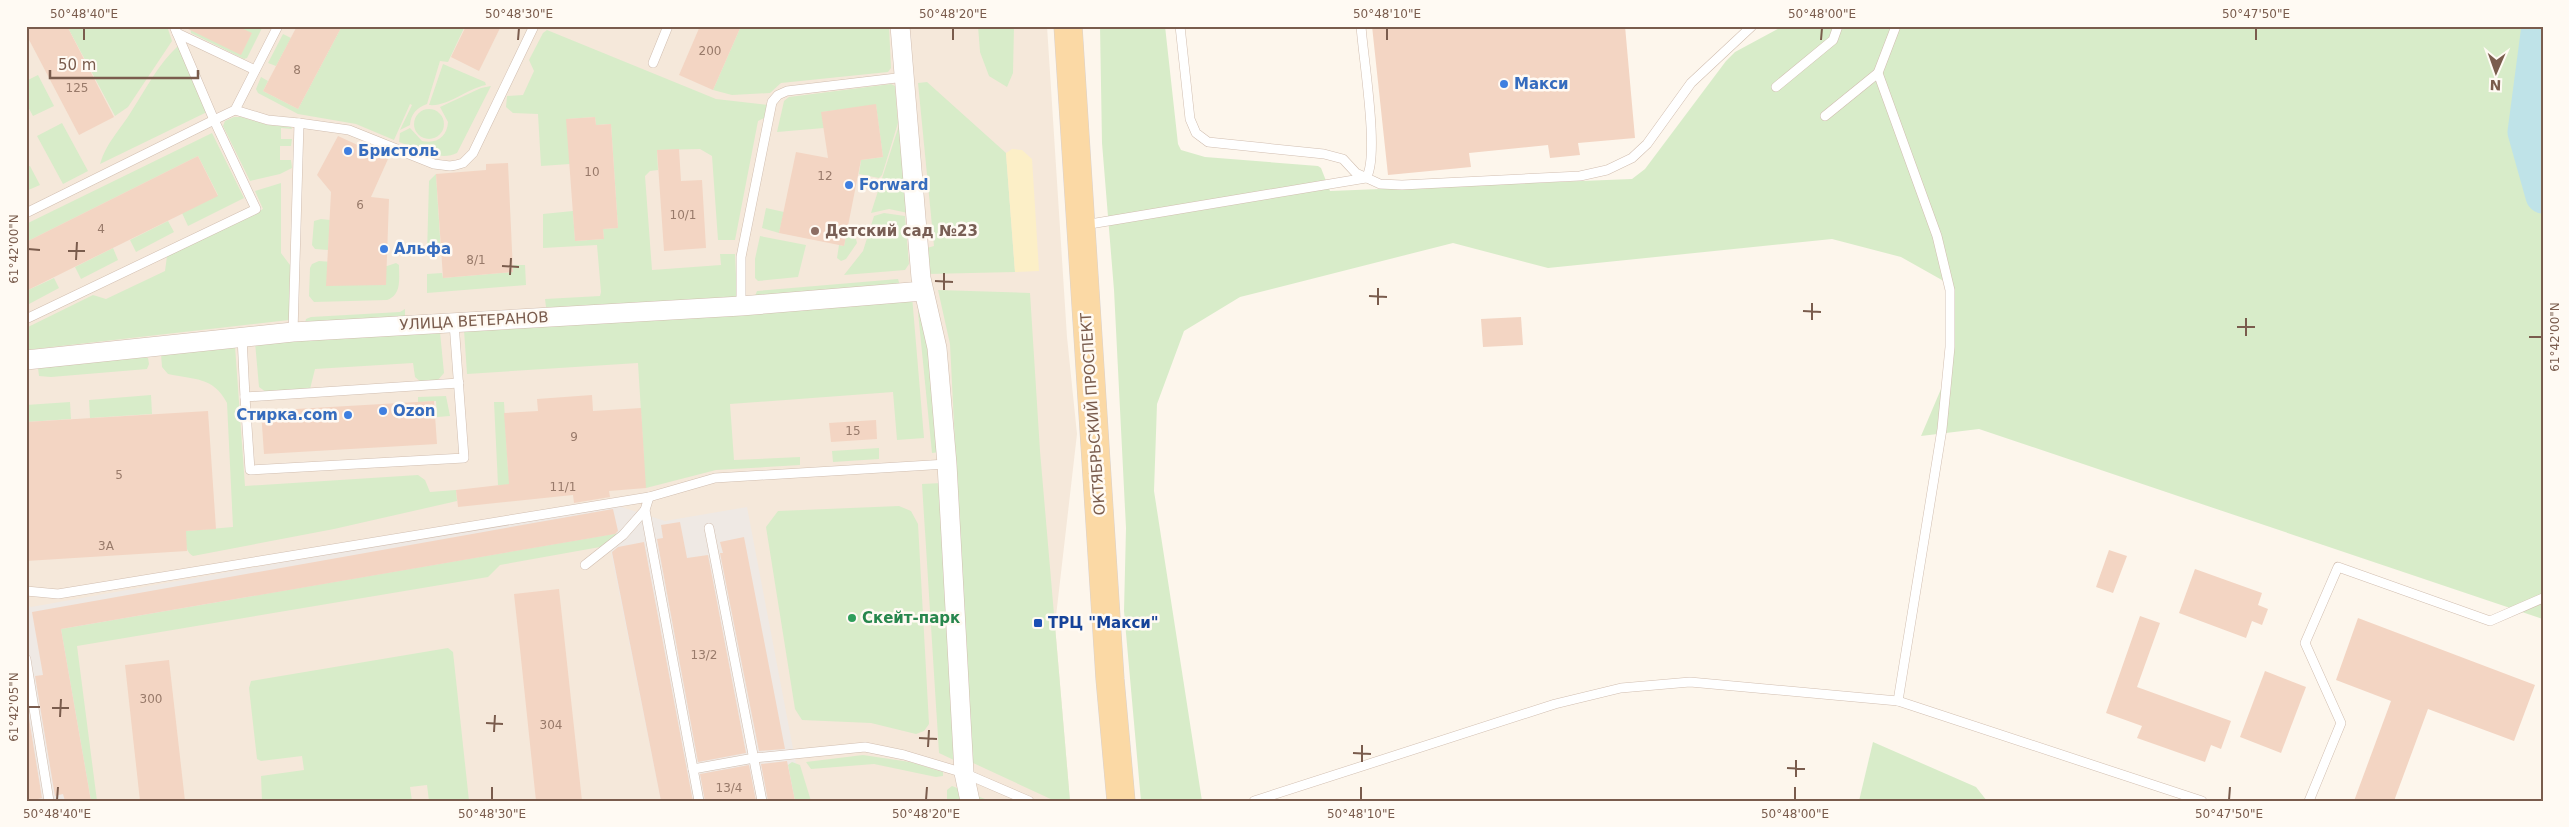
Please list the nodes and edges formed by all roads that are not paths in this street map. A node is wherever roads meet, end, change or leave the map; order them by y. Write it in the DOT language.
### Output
graph roads {
  1 [pos="278,26"];
  2 [pos="534,26"];
  3 [pos="668,26"];
  4 [pos="900,26"];
  5 [pos="1068,26"];
  6 [pos="1180,26"];
  7 [pos="1361,26"];
  8 [pos="1752,26"];
  9 [pos="1838,26"];
  10 [pos="1896,26"];
  11 [pos="175,30"];
  12 [pos="653,63"];
  13 [pos="255,70"];
  14 [pos="1878,73"];
  15 [pos="905,76"];
  16 [pos="1776,86"];
  17 [pos="235,110"];
  18 [pos="1825,116"];
  19 [pos="214,120"];
  20 [pos="299,123"];
  21 [pos="1366,178"];
  22 [pos="26,213"];
  23 [pos="1081,225"];
  24 [pos="923,291"];
  25 [pos="741,306"];
  26 [pos="26,319"];
  27 [pos="454,323"];
  28 [pos="294,332"];
  29 [pos="242,337"];
  30 [pos="26,360"];
  31 [pos="459,383"];
  32 [pos="245,397"];
  33 [pos="947,464"];
  34 [pos="649,497"];
  35 [pos="645,510"];
  36 [pos="709,528"];
  37 [pos="585,565"];
  38 [pos="26,591"];
  39 [pos="2543,598"];
  40 [pos="26,659"];
  41 [pos="1898,701"];
  42 [pos="754,758"];
  43 [pos="693,769"];
  44 [pos="964,773"];
  45 [pos="49,801"];
  46 [pos="699,801"];
  47 [pos="762,801"];
  48 [pos="970,801"];
  49 [pos="1029,801"];
  50 [pos="1121,801"];
  51 [pos="1254,801"];
  52 [pos="2202,801"];
  53 [pos="2309,801"];
  1 -- 13 [label="lane"];
  2 -- 20 [label="lane"];
  3 -- 12 [label="lane"];
  4 -- 15 [label="street"];
  5 -- 23 [label="main road, ОКТЯБРЬСКИЙ ПРОСПЕКТ"];
  6 -- 21 [label="lane"];
  7 -- 21 [label="lane"];
  8 -- 21 [label="lane"];
  9 -- 16 [label="lane"];
  10 -- 14 [label="lane"];
  11 -- 13 [label="lane"];
  11 -- 19 [label="lane"];
  13 -- 17 [label="lane"];
  14 -- 18 [label="lane"];
  14 -- 41 [label="lane"];
  15 -- 24 [label="street"];
  15 -- 25 [label="lane"];
  17 -- 19 [label="lane"];
  17 -- 20 [label="lane"];
  19 -- 22 [label="lane"];
  19 -- 26 [label="lane"];
  20 -- 28 [label="lane"];
  21 -- 23 [label="lane"];
  23 -- 50 [label="main road, ОКТЯБРЬСКИЙ ПРОСПЕКТ"];
  24 -- 25 [label="street, УЛИЦА ВЕТЕРАНОВ"];
  24 -- 33 [label="street"];
  25 -- 27 [label="street, УЛИЦА ВЕТЕРАНОВ"];
  27 -- 28 [label="street, УЛИЦА ВЕТЕРАНОВ"];
  27 -- 31 [label="lane"];
  28 -- 29 [label="street, УЛИЦА ВЕТЕРАНОВ"];
  29 -- 30 [label="street, УЛИЦА ВЕТЕРАНОВ"];
  29 -- 32 [label="lane"];
  31 -- 32 [label="lane"];
  31 -- 32 [label="lane"];
  33 -- 34 [label="lane"];
  33 -- 44 [label="street"];
  34 -- 35 [label="lane"];
  34 -- 38 [label="lane"];
  35 -- 37 [label="lane"];
  35 -- 43 [label="lane"];
  36 -- 42 [label="lane"];
  39 -- 53 [label="lane"];
  40 -- 45 [label="lane"];
  41 -- 51 [label="lane"];
  41 -- 52 [label="lane"];
  42 -- 43 [label="lane"];
  42 -- 44 [label="lane"];
  42 -- 47 [label="lane"];
  43 -- 46 [label="lane"];
  44 -- 48 [label="street"];
  44 -- 49 [label="lane"];
}
